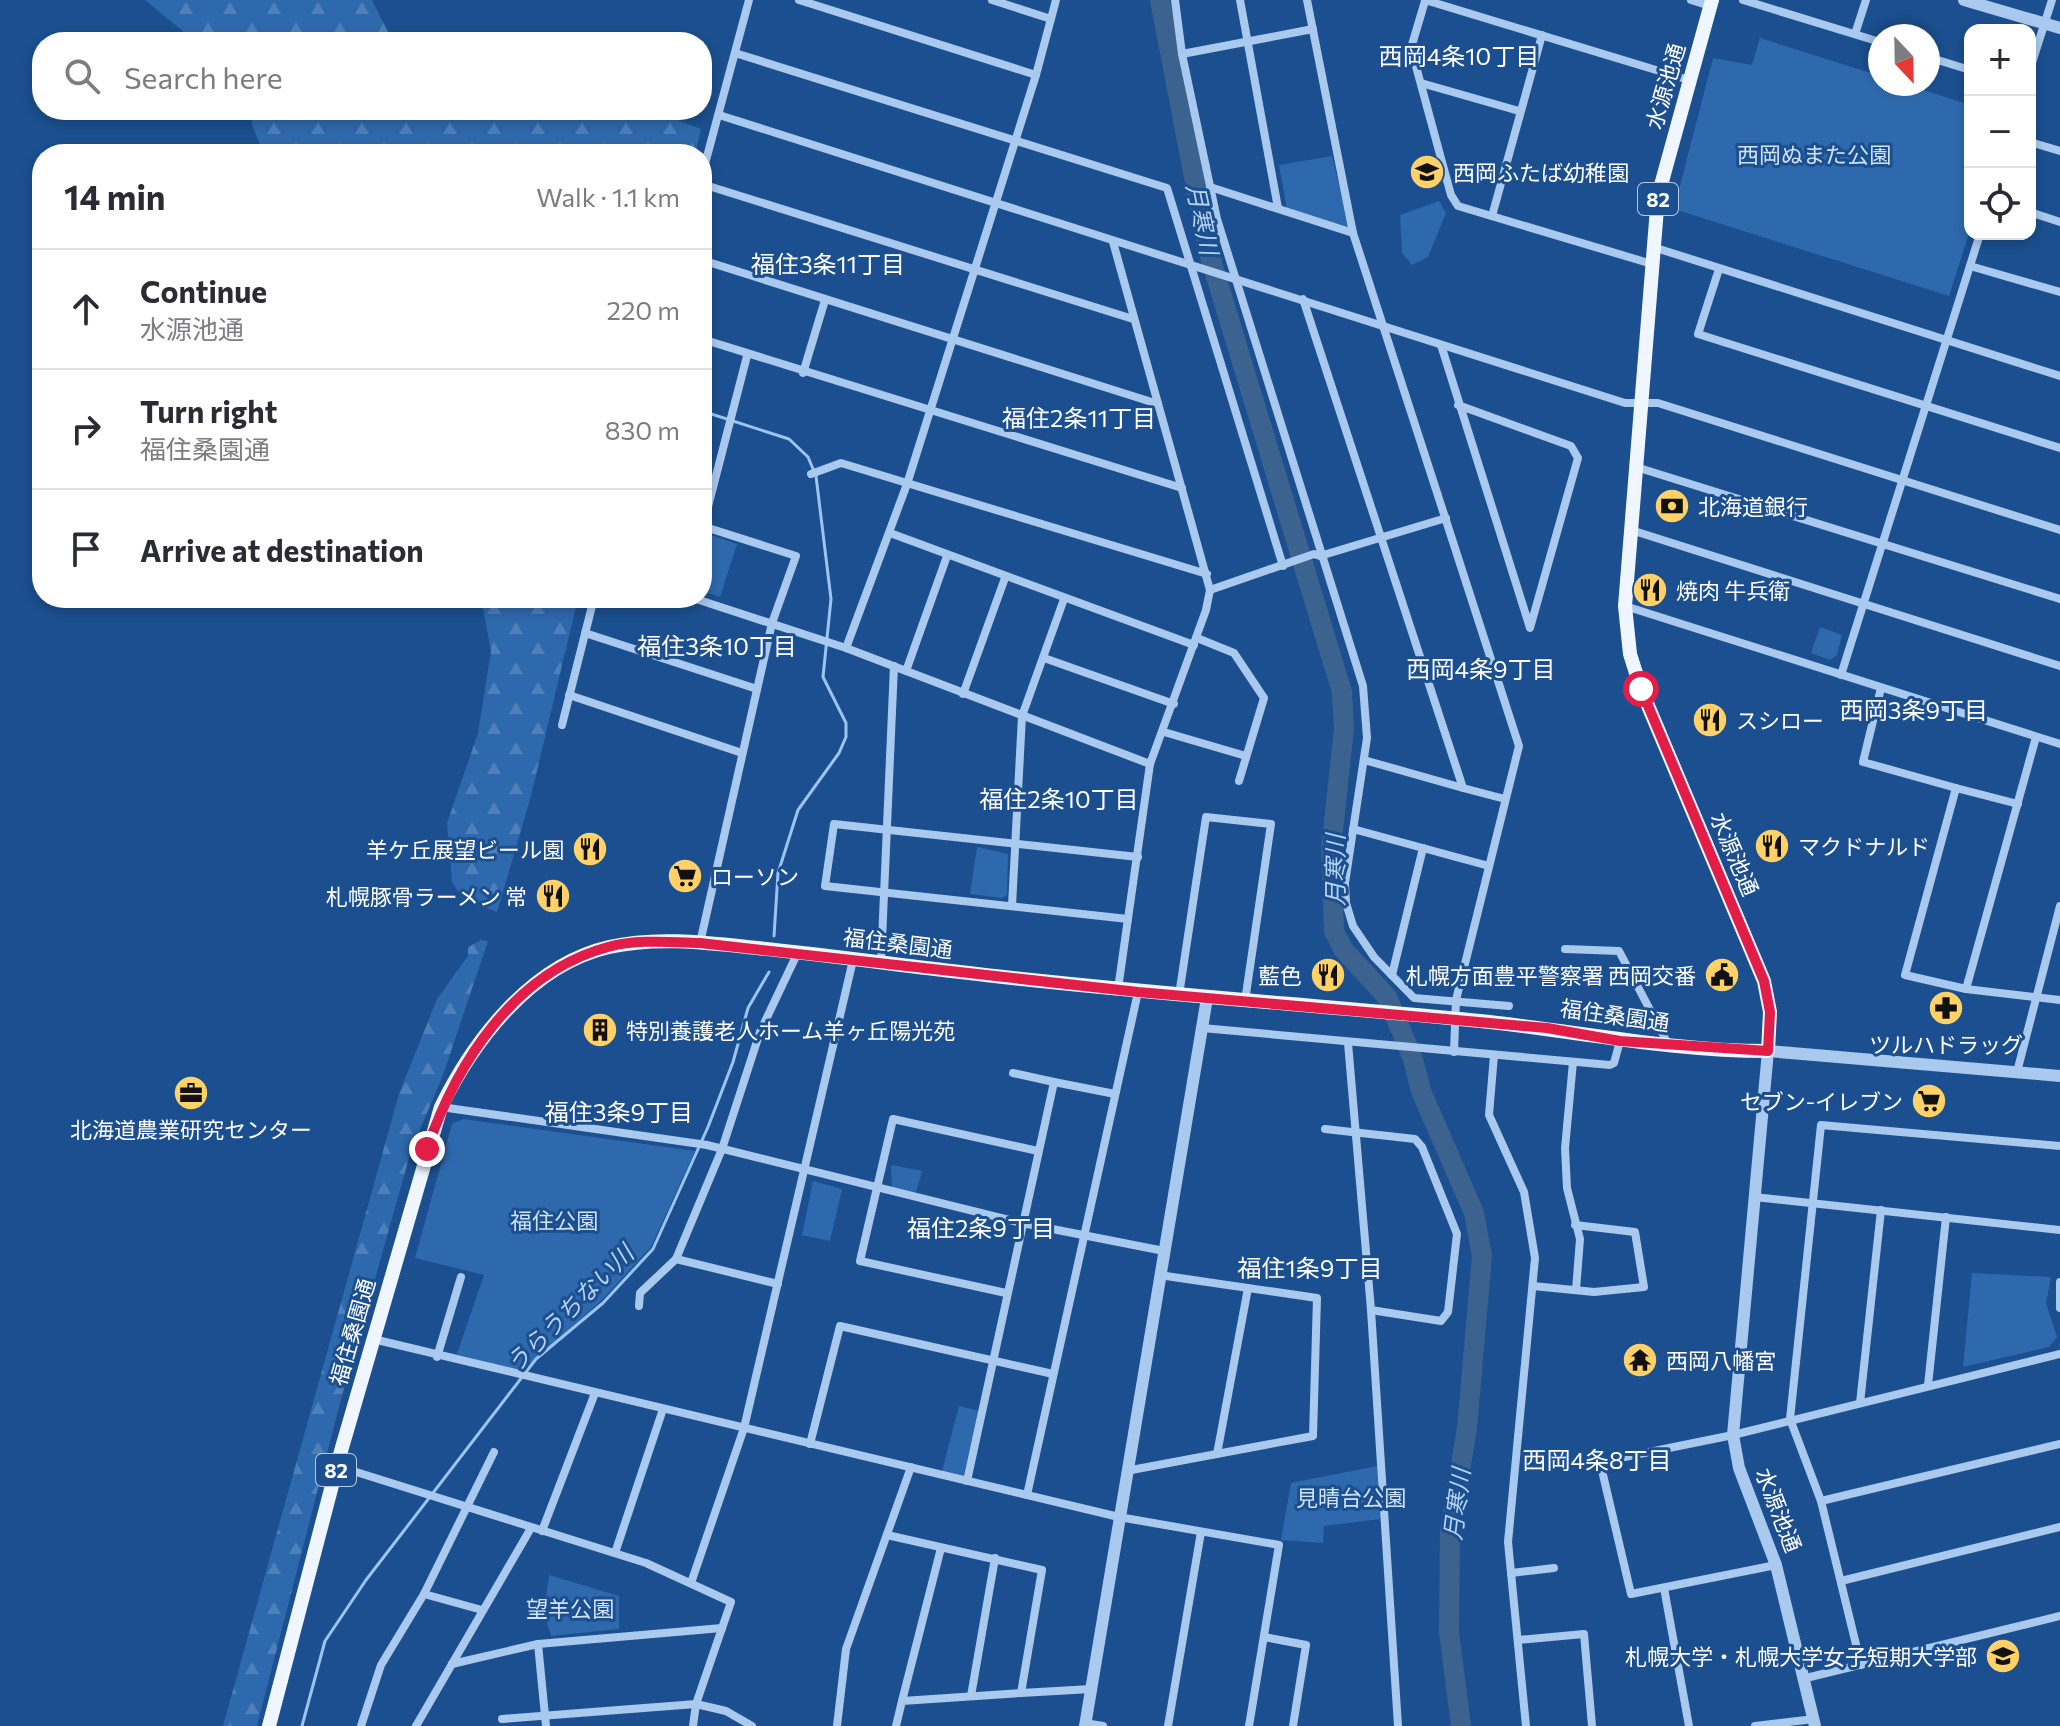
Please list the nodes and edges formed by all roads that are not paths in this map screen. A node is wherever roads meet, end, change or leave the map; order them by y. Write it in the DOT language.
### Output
graph roads {
  1 [pos="749,0"];
  2 [pos="799,0"];
  3 [pos="992,0"];
  4 [pos="1056,0"];
  5 [pos="1175,0"];
  6 [pos="1240,0"];
  7 [pos="1307,0"];
  8 [pos="1425,0"];
  9 [pos="1691,0"];
  10 [pos="1743,0"];
  11 [pos="1866,0"];
  12 [pos="1964,0"];
  13 [pos="2052,0"];
  14 [pos="1711,3"];
  15 [pos="1984,3"];
  16 [pos="1051,19"];
  17 [pos="2045,23"];
  18 [pos="2060,28"];
  19 [pos="1313,29"];
  20 [pos="1855,34"];
  21 [pos="1542,35"];
  22 [pos="1868,38"];
  23 [pos="1248,42"];
  24 [pos="2036,51"];
  25 [pos="735,53"];
  26 [pos="1182,54"];
  27 [pos="1940,61"];
  28 [pos="1964,68"];
  29 [pos="1036,75"];
  30 [pos="1689,80"];
  31 [pos="1421,83"];
  32 [pos="1519,111"];
  33 [pos="719,115"];
  34 [pos="1016,140"];
  35 [pos="711,144"];
  36 [pos="2036,144"];
  37 [pos="2060,151"];
  38 [pos="712,187"];
  39 [pos="1210,187"];
  40 [pos="995,205"];
  41 [pos="1278,208"];
  42 [pos="2036,214"];
  43 [pos="1492,216"];
  44 [pos="2060,222"];
  45 [pos="1353,233"];
  46 [pos="1978,240"];
  47 [pos="1113,242"];
  48 [pos="1653,247"];
  49 [pos="712,263"];
  50 [pos="1652,264"];
  51 [pos="1970,266"];
  52 [pos="1195,268"];
  53 [pos="1719,269"];
  54 [pos="975,270"];
  55 [pos="1233,280"];
  56 [pos="2060,292"];
  57 [pos="1303,299"];
  58 [pos="825,300"];
  59 [pos="1133,319"];
  60 [pos="1384,327"];
  61 [pos="953,339"];
  62 [pos="1946,339"];
  63 [pos="712,343"];
  64 [pos="1441,345"];
  65 [pos="747,356"];
  66 [pos="803,373"];
  67 [pos="2060,376"];
  68 [pos="1158,404"];
  69 [pos="1641,404"];
  70 [pos="1458,405"];
  71 [pos="1925,406"];
  72 [pos="931,408"];
  73 [pos="2060,448"];
  74 [pos="1636,467"];
  75 [pos="811,474"];
  76 [pos="1902,480"];
  77 [pos="907,484"];
  78 [pos="712,487"];
  79 [pos="1182,488"];
  80 [pos="1446,518"];
  81 [pos="712,529"];
  82 [pos="1631,530"];
  83 [pos="2060,530"];
  84 [pos="890,533"];
  85 [pos="1381,538"];
  86 [pos="1882,544"];
  87 [pos="1317,555"];
  88 [pos="947,556"];
  89 [pos="1286,565"];
  90 [pos="1207,574"];
  91 [pos="1005,578"];
  92 [pos="1210,590"];
  93 [pos="1064,599"];
  94 [pos="2060,599"];
  95 [pos="1863,603"];
  96 [pos="712,604"];
  97 [pos="1625,606"];
  98 [pos="591,608"];
  99 [pos="772,623"];
  100 [pos="585,633"];
  101 [pos="1195,642"];
  102 [pos="846,648"];
  103 [pos="1044,658"];
  104 [pos="894,666"];
  105 [pos="2060,666"];
  106 [pos="906,671"];
  107 [pos="1841,675"];
  108 [pos="1881,688"];
  109 [pos="757,689"];
  110 [pos="963,694"];
  111 [pos="569,695"];
  112 [pos="1174,704"];
  113 [pos="1022,716"];
  114 [pos="562,725"];
  115 [pos="1164,732"];
  116 [pos="2036,737"];
  117 [pos="2060,744"];
  118 [pos="742,753"];
  119 [pos="1246,756"];
  120 [pos="1364,760"];
  121 [pos="1150,764"];
  122 [pos="1239,781"];
  123 [pos="1463,788"];
  124 [pos="1956,788"];
  125 [pos="1505,799"];
  126 [pos="2018,804"];
  127 [pos="1353,829"];
  128 [pos="888,830"];
  129 [pos="1016,843"];
  130 [pos="1423,848"];
  131 [pos="1138,857"];
  132 [pos="1489,866"];
  133 [pos="885,892"];
  134 [pos="1012,906"];
  135 [pos="2060,906"];
  136 [pos="1128,919"];
  137 [pos="700,943"];
  138 [pos="1565,949"];
  139 [pos="798,952"];
  140 [pos="853,960"];
  141 [pos="881,963"];
  142 [pos="1392,975"];
  143 [pos="1966,989"];
  144 [pos="1118,990"];
  145 [pos="1138,992"];
  146 [pos="1179,995"];
  147 [pos="2036,997"];
  148 [pos="1207,998"];
  149 [pos="1456,1000"];
  150 [pos="2060,1000"];
  151 [pos="1244,1002"];
  152 [pos="1509,1006"];
  153 [pos="1202,1028"];
  154 [pos="1620,1041"];
  155 [pos="1348,1043"];
  156 [pos="1668,1046"];
  157 [pos="1768,1051"];
  158 [pos="1454,1052"];
  159 [pos="1494,1055"];
  160 [pos="1573,1062"];
  161 [pos="2017,1072"];
  162 [pos="1013,1073"];
  163 [pos="2060,1076"];
  164 [pos="1054,1082"];
  165 [pos="1115,1094"];
  166 [pos="441,1107"];
  167 [pos="1325,1129"];
  168 [pos="1355,1131"];
  169 [pos="2060,1146"];
  170 [pos="722,1149"];
  171 [pos="1038,1151"];
  172 [pos="804,1168"];
  173 [pos="876,1186"];
  174 [pos="1754,1197"];
  175 [pos="1813,1203"];
  176 [pos="1881,1210"];
  177 [pos="1946,1217"];
  178 [pos="1022,1223"];
  179 [pos="1575,1225"];
  180 [pos="2060,1230"];
  181 [pos="1083,1237"];
  182 [pos="1164,1251"];
  183 [pos="676,1259"];
  184 [pos="1159,1275"];
  185 [pos="461,1277"];
  186 [pos="2060,1282"];
  187 [pos="778,1284"];
  188 [pos="1533,1286"];
  189 [pos="1248,1288"];
  190 [pos="1576,1290"];
  191 [pos="1006,1293"];
  192 [pos="639,1306"];
  193 [pos="2060,1308"];
  194 [pos="1371,1310"];
  195 [pos="373,1339"];
  196 [pos="2060,1354"];
  197 [pos="437,1357"];
  198 [pos="992,1362"];
  199 [pos="1053,1374"];
  200 [pos="1928,1385"];
  201 [pos="595,1393"];
  202 [pos="1860,1403"];
  203 [pos="663,1409"];
  204 [pos="1790,1419"];
  205 [pos="744,1428"];
  206 [pos="1733,1435"];
  207 [pos="810,1444"];
  208 [pos="2060,1444"];
  209 [pos="494,1452"];
  210 [pos="1217,1454"];
  211 [pos="337,1466"];
  212 [pos="911,1467"];
  213 [pos="1126,1471"];
  214 [pos="967,1481"];
  215 [pos="1027,1495"];
  216 [pos="1821,1501"];
  217 [pos="466,1508"];
  218 [pos="1119,1517"];
  219 [pos="2060,1527"];
  220 [pos="531,1528"];
  221 [pos="542,1531"];
  222 [pos="1201,1532"];
  223 [pos="887,1535"];
  224 [pos="941,1548"];
  225 [pos="615,1553"];
  226 [pos="995,1558"];
  227 [pos="1776,1565"];
  228 [pos="1554,1568"];
  229 [pos="1511,1573"];
  230 [pos="1841,1581"];
  231 [pos="691,1583"];
  232 [pos="1664,1588"];
  233 [pos="424,1594"];
  234 [pos="482,1610"];
  235 [pos="2060,1616"];
  236 [pos="722,1628"];
  237 [pos="1264,1637"];
  238 [pos="1518,1640"];
  239 [pos="538,1644"];
  240 [pos="452,1664"];
  241 [pos="1861,1665"];
  242 [pos="1806,1678"];
  243 [pos="1091,1689"];
  244 [pos="1021,1693"];
  245 [pos="971,1696"];
  246 [pos="902,1701"];
  247 [pos="696,1704"];
  248 [pos="545,1715"];
  249 [pos="502,1719"];
  250 [pos="1814,1723"];
  251 [pos="1085,1725"];
  252 [pos="269,1726"];
  253 [pos="361,1726"];
  254 [pos="416,1726"];
  255 [pos="546,1726"];
  256 [pos="693,1726"];
  257 [pos="752,1726"];
  258 [pos="837,1726"];
  259 [pos="896,1726"];
  260 [pos="1103,1726"];
  261 [pos="1168,1726"];
  262 [pos="1249,1726"];
  263 [pos="1293,1726"];
  264 [pos="1398,1726"];
  265 [pos="1526,1726"];
  266 [pos="1592,1726"];
  267 [pos="1689,1726"];
  268 [pos="1755,1726"];
  1 -- 25 [label="street"];
  2 -- 29 [label="street"];
  3 -- 16 [label="street"];
  4 -- 16 [label="street"];
  5 -- 26 [label="street"];
  6 -- 23 [label="street"];
  7 -- 19 [label="street"];
  8 -- 21 [label="street"];
  8 -- 31 [label="street"];
  9 -- 14 [label="street"];
  10 -- 20 [label="street"];
  11 -- 20 [label="street"];
  12 -- 15 [label="street"];
  13 -- 17 [label="street"];
  14 -- 30 [label="main road, 水源池通 / 82"];
  15 -- 17 [label="street"];
  16 -- 29 [label="street"];
  17 -- 18 [label="street"];
  17 -- 24 [label="street"];
  19 -- 23 [label="street"];
  19 -- 45 [label="street"];
  20 -- 22 [label="street"];
  21 -- 30 [label="street"];
  21 -- 32 [label="street"];
  23 -- 26 [label="street"];
  23 -- 41 [label="street"];
  25 -- 33 [label="street"];
  25 -- 34 [label="street"];
  26 -- 39 [label="street"];
  27 -- 28 [label="street"];
  29 -- 34 [label="street"];
  30 -- 48 [label="main road, 水源池通 / 82"];
  31 -- 32 [label="street"];
  31 -- 43 [label="street"];
  32 -- 43 [label="street"];
  33 -- 35 [label="street"];
  33 -- 40 [label="street"];
  34 -- 40 [label="street"];
  34 -- 52 [label="street"];
  36 -- 37 [label="street"];
  38 -- 54 [label="street"];
  39 -- 41 [label="street"];
  39 -- 55 [label="street"];
  40 -- 47 [label="street"];
  40 -- 54 [label="street"];
  41 -- 45 [label="street"];
  42 -- 44 [label="street"];
  43 -- 50 [label="street"];
  45 -- 60 [label="street"];
  46 -- 51 [label="street"];
  47 -- 52 [label="street"];
  47 -- 59 [label="street"];
  48 -- 50 [label="main road, 水源池通 / 82"];
  48 -- 53 [label="street"];
  49 -- 58 [label="street"];
  50 -- 69 [label="main road, 水源池通 / 82"];
  51 -- 56 [label="street"];
  51 -- 62 [label="street"];
  52 -- 55 [label="street"];
  52 -- 89 [label="street"];
  53 -- 62 [label="street"];
  53 -- 71 [label="street"];
  54 -- 59 [label="street"];
  54 -- 61 [label="street"];
  55 -- 57 [label="street"];
  55 -- 87 [label="street"];
  57 -- 60 [label="street"];
  57 -- 85 [label="street"];
  58 -- 61 [label="street"];
  58 -- 66 [label="street"];
  59 -- 68 [label="street"];
  60 -- 64 [label="street"];
  60 -- 80 [label="street"];
  61 -- 68 [label="street"];
  61 -- 72 [label="street"];
  62 -- 67 [label="street"];
  62 -- 71 [label="street"];
  63 -- 65 [label="street"];
  64 -- 69 [label="street"];
  64 -- 70 [label="street"];
  65 -- 66 [label="street"];
  65 -- 78 [label="street"];
  66 -- 72 [label="street"];
  68 -- 79 [label="street"];
  69 -- 74 [label="main road, 水源池通 / 82"];
  69 -- 76 [label="street"];
  70 -- 70 [label="street"];
  71 -- 73 [label="street"];
  71 -- 76 [label="street"];
  72 -- 77 [label="street"];
  72 -- 79 [label="street"];
  74 -- 82 [label="main road, 水源池通 / 82"];
  74 -- 86 [label="street"];
  75 -- 77 [label="street"];
  76 -- 83 [label="street"];
  76 -- 86 [label="street"];
  77 -- 84 [label="street"];
  77 -- 90 [label="street"];
  79 -- 90 [label="street"];
  80 -- 85 [label="street"];
  80 -- 125 [label="street"];
  81 -- 99 [label="street"];
  82 -- 95 [label="street"];
  82 -- 97 [label="main road, 水源池通 / 82"];
  84 -- 88 [label="street"];
  84 -- 102 [label="street"];
  85 -- 87 [label="street"];
  85 -- 123 [label="street"];
  86 -- 94 [label="street"];
  86 -- 95 [label="street"];
  87 -- 89 [label="street"];
  87 -- 120 [label="street"];
  88 -- 91 [label="street"];
  88 -- 106 [label="street"];
  89 -- 92 [label="street"];
  90 -- 92 [label="street"];
  91 -- 93 [label="street"];
  91 -- 110 [label="street"];
  92 -- 101 [label="street"];
  93 -- 101 [label="street"];
  93 -- 103 [label="street"];
  95 -- 105 [label="street"];
  95 -- 107 [label="street"];
  96 -- 99 [label="street"];
  97 -- 107 [label="street"];
  97 -- 157 [label="main road, 水源池通 / 82"];
  98 -- 100 [label="street"];
  99 -- 102 [label="street"];
  99 -- 109 [label="street"];
  100 -- 109 [label="street"];
  100 -- 111 [label="street"];
  101 -- 112 [label="street"];
  101 -- 119 [label="street"];
  102 -- 104 [label="street"];
  103 -- 112 [label="street"];
  103 -- 113 [label="street"];
  104 -- 106 [label="street"];
  104 -- 128 [label="street"];
  106 -- 110 [label="street"];
  107 -- 108 [label="street"];
  108 -- 116 [label="street"];
  108 -- 124 [label="street"];
  109 -- 118 [label="street"];
  110 -- 113 [label="street"];
  111 -- 114 [label="street"];
  111 -- 118 [label="street"];
  112 -- 115 [label="street"];
  113 -- 121 [label="street"];
  113 -- 129 [label="street"];
  115 -- 119 [label="street"];
  115 -- 121 [label="street"];
  116 -- 117 [label="street"];
  116 -- 126 [label="street"];
  118 -- 137 [label="street"];
  119 -- 122 [label="street"];
  120 -- 123 [label="street"];
  120 -- 127 [label="street"];
  121 -- 131 [label="street"];
  123 -- 125 [label="street"];
  124 -- 126 [label="street"];
  124 -- 143 [label="street"];
  125 -- 132 [label="street"];
  126 -- 143 [label="street"];
  127 -- 130 [label="street"];
  127 -- 142 [label="street"];
  128 -- 129 [label="street"];
  128 -- 133 [label="street"];
  128 -- 133 [label="street"];
  129 -- 131 [label="street"];
  129 -- 134 [label="street"];
  130 -- 132 [label="street"];
  130 -- 142 [label="street"];
  131 -- 136 [label="street"];
  132 -- 149 [label="street"];
  133 -- 134 [label="street"];
  133 -- 141 [label="street"];
  134 -- 136 [label="street"];
  135 -- 147 [label="street"];
  136 -- 144 [label="street"];
  137 -- 139 [label="main road, 福住桑園通 / 82"];
  137 -- 166 [label="main road, 福住桑園通 / 82"];
  138 -- 156 [label="street"];
  139 -- 140 [label="main road, 福住桑園通 / 82"];
  139 -- 170 [label="street"];
  140 -- 141 [label="main road, 福住桑園通 / 82"];
  140 -- 172 [label="street"];
  141 -- 144 [label="main road, 福住桑園通 / 82"];
  142 -- 149 [label="street"];
  143 -- 147 [label="street"];
  144 -- 145 [label="main road, 福住桑園通 / 82"];
  145 -- 146 [label="main road, 福住桑園通 / 82"];
  145 -- 165 [label="street"];
  146 -- 148 [label="main road, 福住桑園通 / 82"];
  146 -- 151 [label="street"];
  147 -- 150 [label="street"];
  147 -- 161 [label="street"];
  148 -- 151 [label="main road, 福住桑園通 / 82"];
  148 -- 153 [label="street"];
  149 -- 152 [label="street"];
  149 -- 158 [label="street"];
  151 -- 154 [label="main road, 福住桑園通 / 82"];
  153 -- 155 [label="street"];
  153 -- 182 [label="street"];
  154 -- 156 [label="main road, 福住桑園通 / 82"];
  154 -- 160 [label="street"];
  155 -- 158 [label="street"];
  155 -- 168 [label="street"];
  156 -- 157 [label="main road, 福住桑園通 / 82"];
  157 -- 161 [label="street, 福住桑園通"];
  157 -- 174 [label="street, 水源池通"];
  158 -- 159 [label="street"];
  159 -- 160 [label="street"];
  159 -- 188 [label="street"];
  160 -- 179 [label="street"];
  161 -- 163 [label="street, 福住桑園通"];
  162 -- 164 [label="street"];
  164 -- 165 [label="street"];
  164 -- 171 [label="street"];
  165 -- 181 [label="street"];
  166 -- 170 [label="street"];
  166 -- 195 [label="main road, 福住桑園通 / 82"];
  167 -- 168 [label="street"];
  168 -- 194 [label="street"];
  168 -- 194 [label="street"];
  169 -- 175 [label="street"];
  170 -- 172 [label="street"];
  170 -- 183 [label="street"];
  171 -- 173 [label="street"];
  171 -- 178 [label="street"];
  172 -- 173 [label="street"];
  172 -- 187 [label="street"];
  173 -- 178 [label="street"];
  173 -- 191 [label="street"];
  174 -- 175 [label="street"];
  174 -- 206 [label="street, 水源池通"];
  175 -- 176 [label="street"];
  175 -- 204 [label="street"];
  176 -- 177 [label="street"];
  176 -- 202 [label="street"];
  177 -- 180 [label="street"];
  177 -- 200 [label="street"];
  178 -- 181 [label="street"];
  178 -- 191 [label="street"];
  179 -- 190 [label="street"];
  179 -- 190 [label="street"];
  181 -- 182 [label="street"];
  181 -- 199 [label="street"];
  182 -- 184 [label="street"];
  183 -- 187 [label="street"];
  183 -- 192 [label="street"];
  184 -- 189 [label="street"];
  184 -- 213 [label="street"];
  185 -- 197 [label="street"];
  186 -- 193 [label="street"];
  187 -- 205 [label="street"];
  188 -- 190 [label="street"];
  188 -- 229 [label="street"];
  189 -- 210 [label="street"];
  189 -- 210 [label="street"];
  191 -- 198 [label="street"];
  194 -- 264 [label="street"];
  195 -- 197 [label="street"];
  195 -- 211 [label="main road, 福住桑園通 / 82"];
  196 -- 200 [label="street"];
  197 -- 201 [label="street"];
  198 -- 199 [label="street"];
  198 -- 207 [label="street"];
  198 -- 214 [label="street"];
  199 -- 215 [label="street"];
  200 -- 202 [label="street"];
  201 -- 203 [label="street"];
  201 -- 221 [label="street"];
  202 -- 204 [label="street"];
  203 -- 205 [label="street"];
  203 -- 225 [label="street"];
  204 -- 206 [label="street"];
  204 -- 216 [label="street"];
  205 -- 207 [label="street"];
  205 -- 231 [label="street"];
  206 -- 227 [label="street, 水源池通"];
  206 -- 232 [label="street"];
  207 -- 212 [label="street"];
  208 -- 216 [label="street"];
  209 -- 217 [label="street"];
  210 -- 213 [label="street"];
  211 -- 217 [label="street"];
  211 -- 252 [label="main road, 福住桑園通 / 82"];
  212 -- 214 [label="street"];
  212 -- 223 [label="street"];
  213 -- 218 [label="street"];
  214 -- 215 [label="street"];
  215 -- 218 [label="street"];
  216 -- 230 [label="street"];
  217 -- 220 [label="street"];
  217 -- 233 [label="street"];
  218 -- 222 [label="street"];
  218 -- 243 [label="street"];
  219 -- 230 [label="street"];
  220 -- 221 [label="street"];
  220 -- 234 [label="street"];
  221 -- 225 [label="street"];
  222 -- 237 [label="street"];
  222 -- 261 [label="street"];
  223 -- 224 [label="street"];
  223 -- 258 [label="street"];
  224 -- 226 [label="street"];
  224 -- 246 [label="street"];
  225 -- 231 [label="street"];
  226 -- 244 [label="street"];
  226 -- 245 [label="street"];
  227 -- 232 [label="street"];
  227 -- 242 [label="street, 水源池通"];
  228 -- 229 [label="street"];
  229 -- 238 [label="street"];
  230 -- 241 [label="street"];
  231 -- 236 [label="street"];
  232 -- 267 [label="street"];
  233 -- 234 [label="street"];
  233 -- 253 [label="street"];
  234 -- 240 [label="street"];
  235 -- 241 [label="street"];
  236 -- 239 [label="street"];
  236 -- 247 [label="street"];
  237 -- 262 [label="street"];
  237 -- 263 [label="street"];
  238 -- 265 [label="street"];
  238 -- 266 [label="street"];
  239 -- 240 [label="street"];
  239 -- 248 [label="street"];
  240 -- 254 [label="street"];
  241 -- 242 [label="street"];
  242 -- 250 [label="street, 水源池通"];
  243 -- 244 [label="street"];
  243 -- 251 [label="street"];
  244 -- 245 [label="street"];
  245 -- 246 [label="street"];
  246 -- 259 [label="street"];
  247 -- 248 [label="street"];
  247 -- 256 [label="street"];
  247 -- 257 [label="street"];
  248 -- 249 [label="street"];
  248 -- 255 [label="street"];
  250 -- 268 [label="street"];
  251 -- 260 [label="street"];
}
